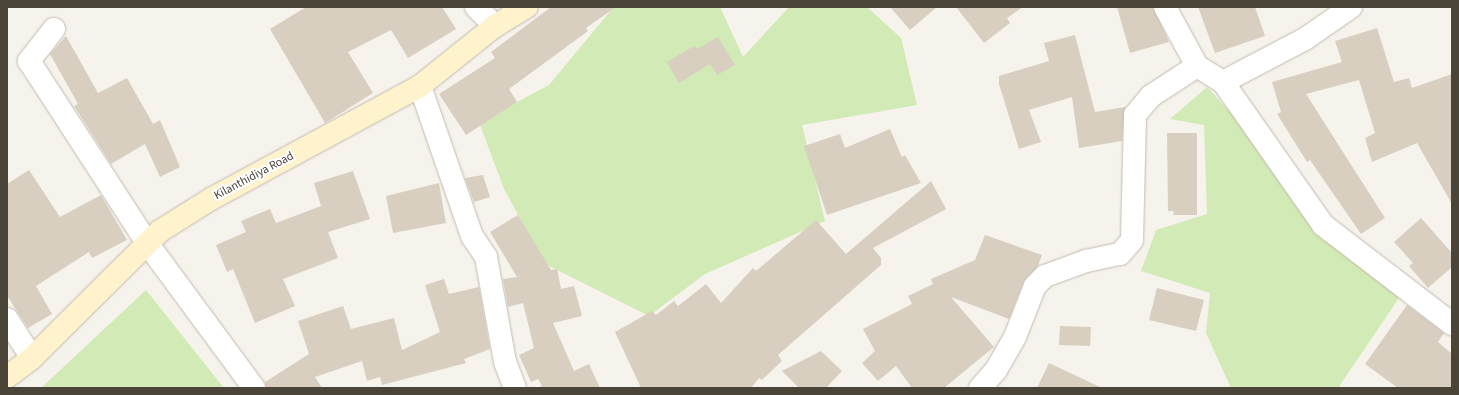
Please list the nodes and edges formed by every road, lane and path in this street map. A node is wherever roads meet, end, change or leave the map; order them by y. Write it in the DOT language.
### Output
graph roads {
  1 [pos="476,7"];
  2 [pos="527,7"];
  3 [pos="1165,7"];
  4 [pos="1351,7"];
  5 [pos="495,26"];
  6 [pos="54,29"];
  7 [pos="1197,66"];
  8 [pos="1223,82"];
  9 [pos="420,86"];
  10 [pos="148,243"];
  11 [pos="7,318"];
  12 [pos="1452,324"];
  13 [pos="32,358"];
  14 [pos="7,377"];
  15 [pos="254,388"];
  16 [pos="515,388"];
  17 [pos="980,388"];
  1 -- 5 [label="street"];
  2 -- 5 [label="street, Kilanthidiya Road"];
  3 -- 7 [label="street"];
  4 -- 8 [label="street"];
  5 -- 9 [label="street, Kilanthidiya Road"];
  6 -- 10 [label="street"];
  7 -- 8 [label="street"];
  7 -- 17 [label="street"];
  8 -- 12 [label="street"];
  9 -- 10 [label="street, Kilanthidiya Road"];
  9 -- 16 [label="street"];
  10 -- 13 [label="street, Kilanthidiya Road"];
  10 -- 15 [label="street"];
  11 -- 13 [label="street"];
  13 -- 14 [label="street, Kilanthidiya Road"];
}
